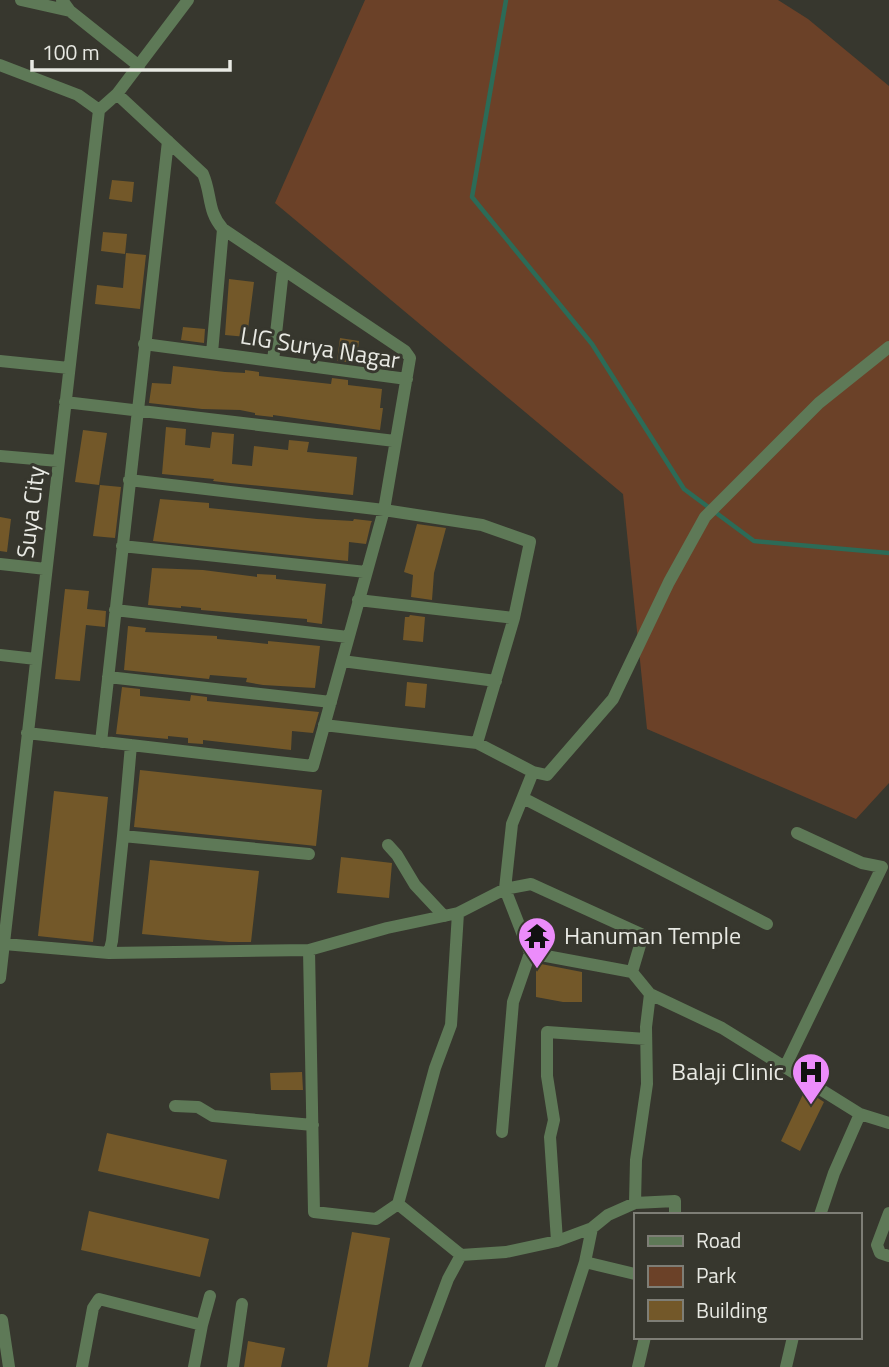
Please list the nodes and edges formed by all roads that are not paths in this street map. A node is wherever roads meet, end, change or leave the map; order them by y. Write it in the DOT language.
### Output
graph roads {
  1 [pos="21,0"];
  2 [pos="188,0"];
  3 [pos="66,5"];
  4 [pos="0,65"];
  5 [pos="139,66"];
  6 [pos="117,94"];
  7 [pos="99,110"];
  8 [pos="168,141"];
  9 [pos="223,229"];
  10 [pos="283,270"];
  11 [pos="144,344"];
  12 [pos="889,347"];
  13 [pos="212,353"];
  14 [pos="273,361"];
  15 [pos="0,362"];
  16 [pos="69,368"];
  17 [pos="407,379"];
  18 [pos="65,402"];
  19 [pos="137,411"];
  20 [pos="395,441"];
  21 [pos="0,456"];
  22 [pos="58,461"];
  23 [pos="129,480"];
  24 [pos="384,510"];
  25 [pos="122,546"];
  26 [pos="0,564"];
  27 [pos="46,569"];
  28 [pos="366,572"];
  29 [pos="358,600"];
  30 [pos="115,610"];
  31 [pos="513,618"];
  32 [pos="348,637"];
  33 [pos="0,655"];
  34 [pos="36,659"];
  35 [pos="342,661"];
  36 [pos="108,677"];
  37 [pos="496,681"];
  38 [pos="331,702"];
  39 [pos="324,725"];
  40 [pos="27,733"];
  41 [pos="101,741"];
  42 [pos="477,743"];
  43 [pos="131,745"];
  44 [pos="533,772"];
  45 [pos="523,798"];
  46 [pos="797,833"];
  47 [pos="123,836"];
  48 [pos="388,845"];
  49 [pos="309,854"];
  50 [pos="505,889"];
  51 [pos="458,913"];
  52 [pos="444,916"];
  53 [pos="3,920"];
  54 [pos="767,924"];
  55 [pos="4,944"];
  56 [pos="309,950"];
  57 [pos="109,953"];
  58 [pos="530,953"];
  59 [pos="632,972"];
  60 [pos="0,978"];
  61 [pos="650,994"];
  62 [pos="646,1040"];
  63 [pos="785,1068"];
  64 [pos="175,1105"];
  65 [pos="860,1114"];
  66 [pos="889,1123"];
  67 [pos="313,1125"];
  68 [pos="502,1132"];
  69 [pos="635,1203"];
  70 [pos="398,1204"];
  71 [pos="675,1213"];
  72 [pos="821,1213"];
  73 [pos="889,1213"];
  74 [pos="592,1228"];
  75 [pos="557,1241"];
  76 [pos="461,1255"];
  77 [pos="889,1256"];
  78 [pos="586,1262"];
  79 [pos="634,1274"];
  80 [pos="210,1296"];
  81 [pos="242,1304"];
  82 [pos="2,1320"];
  83 [pos="202,1325"];
  84 [pos="645,1339"];
  85 [pos="793,1339"];
  86 [pos="9,1367"];
  87 [pos="82,1367"];
  88 [pos="194,1367"];
  89 [pos="233,1367"];
  90 [pos="415,1367"];
  91 [pos="551,1367"];
  92 [pos="638,1367"];
  93 [pos="786,1367"];
  1 -- 3 [label="street"];
  2 -- 5 [label="street"];
  3 -- 5 [label="street"];
  4 -- 7 [label="street"];
  5 -- 6 [label="street"];
  6 -- 7 [label="street"];
  6 -- 8 [label="street"];
  7 -- 16 [label="street, Suya City"];
  8 -- 9 [label="street"];
  8 -- 11 [label="street"];
  9 -- 10 [label="street"];
  9 -- 13 [label="street"];
  10 -- 14 [label="street"];
  10 -- 17 [label="street"];
  11 -- 13 [label="street, LIG Surya Nagar"];
  11 -- 19 [label="street"];
  12 -- 44 [label="street"];
  13 -- 14 [label="street, LIG Surya Nagar"];
  14 -- 17 [label="street, LIG Surya Nagar"];
  15 -- 16 [label="street"];
  16 -- 18 [label="street, Suya City"];
  17 -- 20 [label="street, LIG Surya Nagar"];
  18 -- 19 [label="street"];
  18 -- 22 [label="street, Suya City"];
  19 -- 20 [label="street"];
  19 -- 23 [label="street"];
  20 -- 24 [label="street, LIG Surya Nagar"];
  21 -- 22 [label="street"];
  22 -- 27 [label="street, Suya City"];
  23 -- 24 [label="street"];
  23 -- 25 [label="street"];
  24 -- 28 [label="street, LIG Surya Nagar"];
  24 -- 31 [label="street"];
  25 -- 28 [label="street"];
  25 -- 30 [label="street"];
  26 -- 27 [label="street"];
  27 -- 34 [label="street, Suya City"];
  28 -- 29 [label="street, LIG Surya Nagar"];
  29 -- 31 [label="street"];
  29 -- 32 [label="street, LIG Surya Nagar"];
  30 -- 32 [label="street"];
  30 -- 36 [label="street"];
  31 -- 37 [label="street"];
  32 -- 35 [label="street, LIG Surya Nagar"];
  33 -- 34 [label="street"];
  34 -- 40 [label="street, Suya City"];
  35 -- 37 [label="street"];
  35 -- 38 [label="street, LIG Surya Nagar"];
  36 -- 38 [label="street"];
  36 -- 41 [label="street"];
  37 -- 42 [label="street"];
  38 -- 39 [label="street, LIG Surya Nagar"];
  39 -- 42 [label="street"];
  39 -- 43 [label="street, LIG Surya Nagar"];
  40 -- 41 [label="street, LIG Surya Nagar"];
  40 -- 53 [label="street, Suya City"];
  41 -- 43 [label="street, LIG Surya Nagar"];
  42 -- 44 [label="street"];
  43 -- 47 [label="street"];
  44 -- 45 [label="street"];
  45 -- 50 [label="street"];
  45 -- 54 [label="street"];
  46 -- 63 [label="street"];
  47 -- 49 [label="street"];
  47 -- 57 [label="street"];
  48 -- 52 [label="street"];
  50 -- 51 [label="street"];
  50 -- 58 [label="street"];
  50 -- 59 [label="street"];
  51 -- 52 [label="street"];
  51 -- 70 [label="street"];
  52 -- 56 [label="street"];
  53 -- 55 [label="street, Suya City"];
  55 -- 57 [label="street"];
  55 -- 60 [label="street, Suya City"];
  56 -- 57 [label="street"];
  56 -- 67 [label="street"];
  58 -- 59 [label="street"];
  58 -- 68 [label="street"];
  59 -- 61 [label="street"];
  61 -- 62 [label="street"];
  61 -- 63 [label="street"];
  62 -- 69 [label="street"];
  62 -- 75 [label="street"];
  63 -- 65 [label="street"];
  64 -- 67 [label="street"];
  65 -- 66 [label="street"];
  65 -- 72 [label="street"];
  67 -- 70 [label="street"];
  69 -- 71 [label="street"];
  69 -- 74 [label="street"];
  70 -- 76 [label="street"];
  73 -- 77 [label="street"];
  74 -- 75 [label="street"];
  74 -- 78 [label="street"];
  75 -- 76 [label="street"];
  76 -- 90 [label="street"];
  78 -- 79 [label="street"];
  78 -- 91 [label="street"];
  80 -- 83 [label="street"];
  81 -- 89 [label="street"];
  82 -- 86 [label="street"];
  83 -- 87 [label="street"];
  83 -- 88 [label="street"];
  84 -- 92 [label="street"];
  85 -- 93 [label="street"];
}
